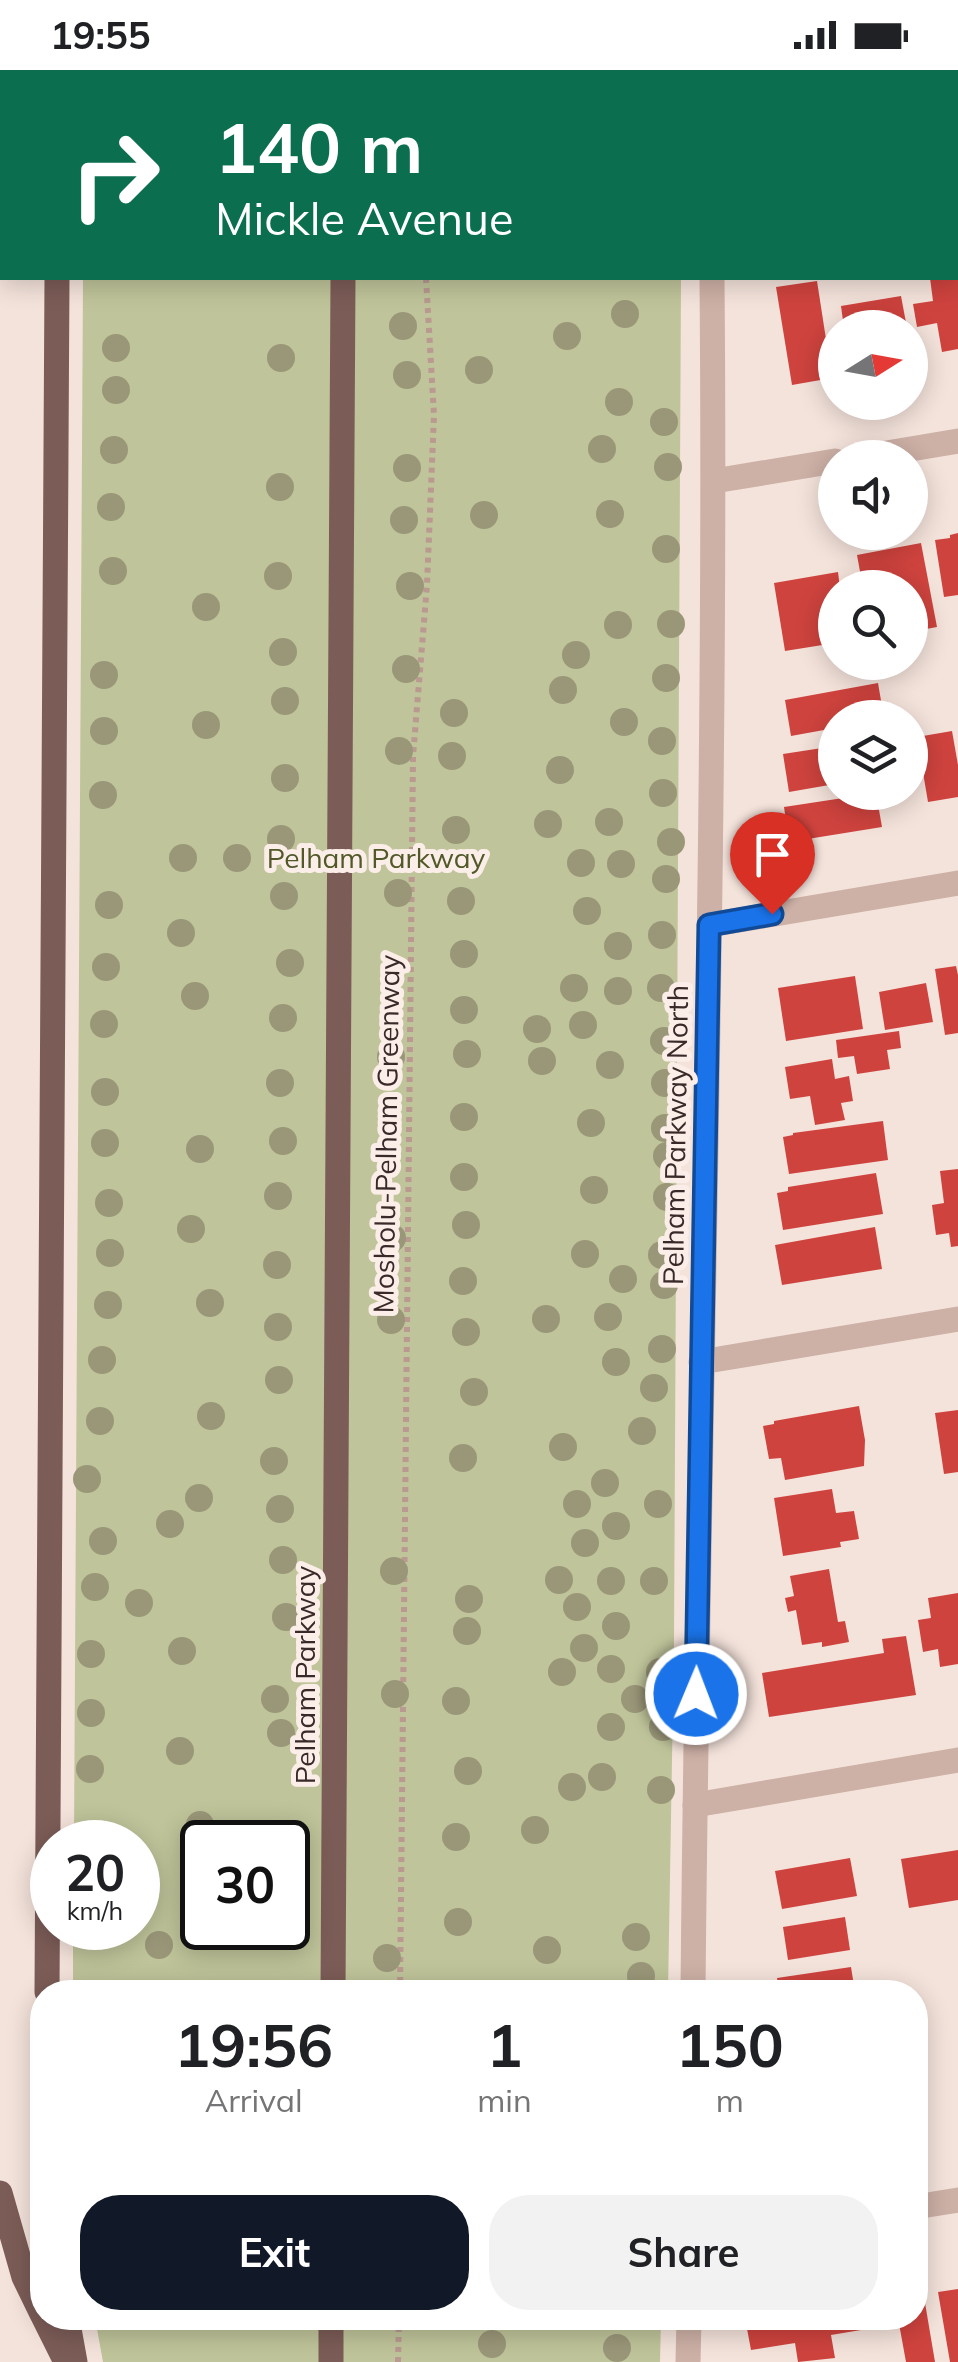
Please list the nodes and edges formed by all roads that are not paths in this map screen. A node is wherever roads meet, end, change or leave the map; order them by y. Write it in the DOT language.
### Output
graph roads {
  1 [pos="58,280"];
  2 [pos="342,280"];
  3 [pos="712,280"];
  4 [pos="958,441"];
  5 [pos="928,446"];
  6 [pos="818,464"];
  7 [pos="714,481"];
  8 [pos="958,883"];
  9 [pos="709,925"];
  10 [pos="958,1319"];
  11 [pos="702,1362"];
  12 [pos="958,1760"];
  13 [pos="694,1805"];
  14 [pos="47,1980"];
  15 [pos="333,1980"];
  16 [pos="693,1980"];
  17 [pos="0,2193"];
  18 [pos="958,2200"];
  19 [pos="928,2205"];
  20 [pos="30,2289"];
  21 [pos="50,2330"];
  22 [pos="69,2330"];
  23 [pos="331,2330"];
  24 [pos="689,2330"];
  25 [pos="66,2362"];
  26 [pos="75,2362"];
  27 [pos="330,2362"];
  28 [pos="688,2362"];
  1 -- 14 [label="main road"];
  2 -- 15 [label="main road, Pelham Parkway"];
  3 -- 7 [label="street, Pelham Parkway North"];
  4 -- 5 [label="street"];
  6 -- 7 [label="street"];
  7 -- 9 [label="street, Pelham Parkway North"];
  8 -- 9 [label="street"];
  9 -- 11 [label="street, Pelham Parkway North"];
  10 -- 11 [label="street"];
  11 -- 13 [label="street, Pelham Parkway North"];
  12 -- 13 [label="street"];
  13 -- 16 [label="street, Pelham Parkway North"];
  17 -- 20 [label="main road"];
  18 -- 19 [label="street"];
  21 -- 25 [label="main road"];
  22 -- 26 [label="main road"];
  23 -- 27 [label="main road"];
  24 -- 28 [label="street"];
}
